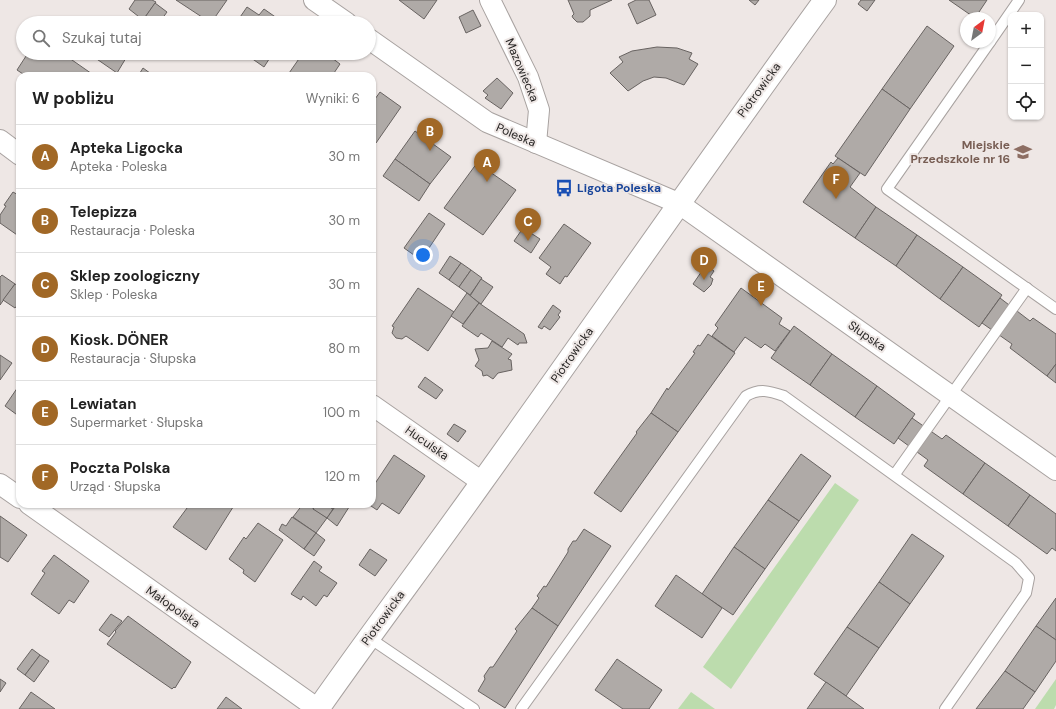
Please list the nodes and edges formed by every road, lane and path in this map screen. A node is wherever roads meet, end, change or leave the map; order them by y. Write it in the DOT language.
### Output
graph roads {
  1 [pos="314,0"];
  2 [pos="490,0"];
  3 [pos="825,0"];
  4 [pos="1019,0"];
  5 [pos="337,16"];
  6 [pos="996,33"];
  7 [pos="376,44"];
  8 [pos="986,48"];
  9 [pos="0,140"];
  10 [pos="536,143"];
  11 [pos="16,152"];
  12 [pos="678,203"];
  13 [pos="1027,288"];
  14 [pos="1056,309"];
  15 [pos="952,396"];
  16 [pos="376,407"];
  17 [pos="1056,470"];
  18 [pos="895,474"];
  19 [pos="482,482"];
  20 [pos="0,484"];
  21 [pos="16,495"];
  22 [pos="35,508"];
  23 [pos="368,637"];
  24 [pos="318,709"];
  25 [pos="474,709"];
  26 [pos="521,709"];
  27 [pos="945,709"];
  1 -- 5 [label="street"];
  2 -- 10 [label="street, Mazowiecka"];
  3 -- 12 [label="street, Piotrowicka"];
  4 -- 6 [label="lane"];
  7 -- 10 [label="street, Poleska"];
  8 -- 13 [label="lane"];
  9 -- 11 [label="street"];
  10 -- 12 [label="street, Poleska"];
  12 -- 15 [label="street, Słupska"];
  12 -- 19 [label="street, Piotrowicka"];
  13 -- 14 [label="lane"];
  13 -- 15 [label="lane"];
  15 -- 17 [label="street, Słupska"];
  15 -- 18 [label="lane"];
  16 -- 19 [label="street, Huculska"];
  18 -- 26 [label="lane"];
  18 -- 27 [label="lane"];
  19 -- 23 [label="street, Piotrowicka"];
  20 -- 21 [label="street"];
  22 -- 24 [label="street, Małopolska"];
  23 -- 24 [label="street, Piotrowicka"];
  23 -- 25 [label="lane"];
}
